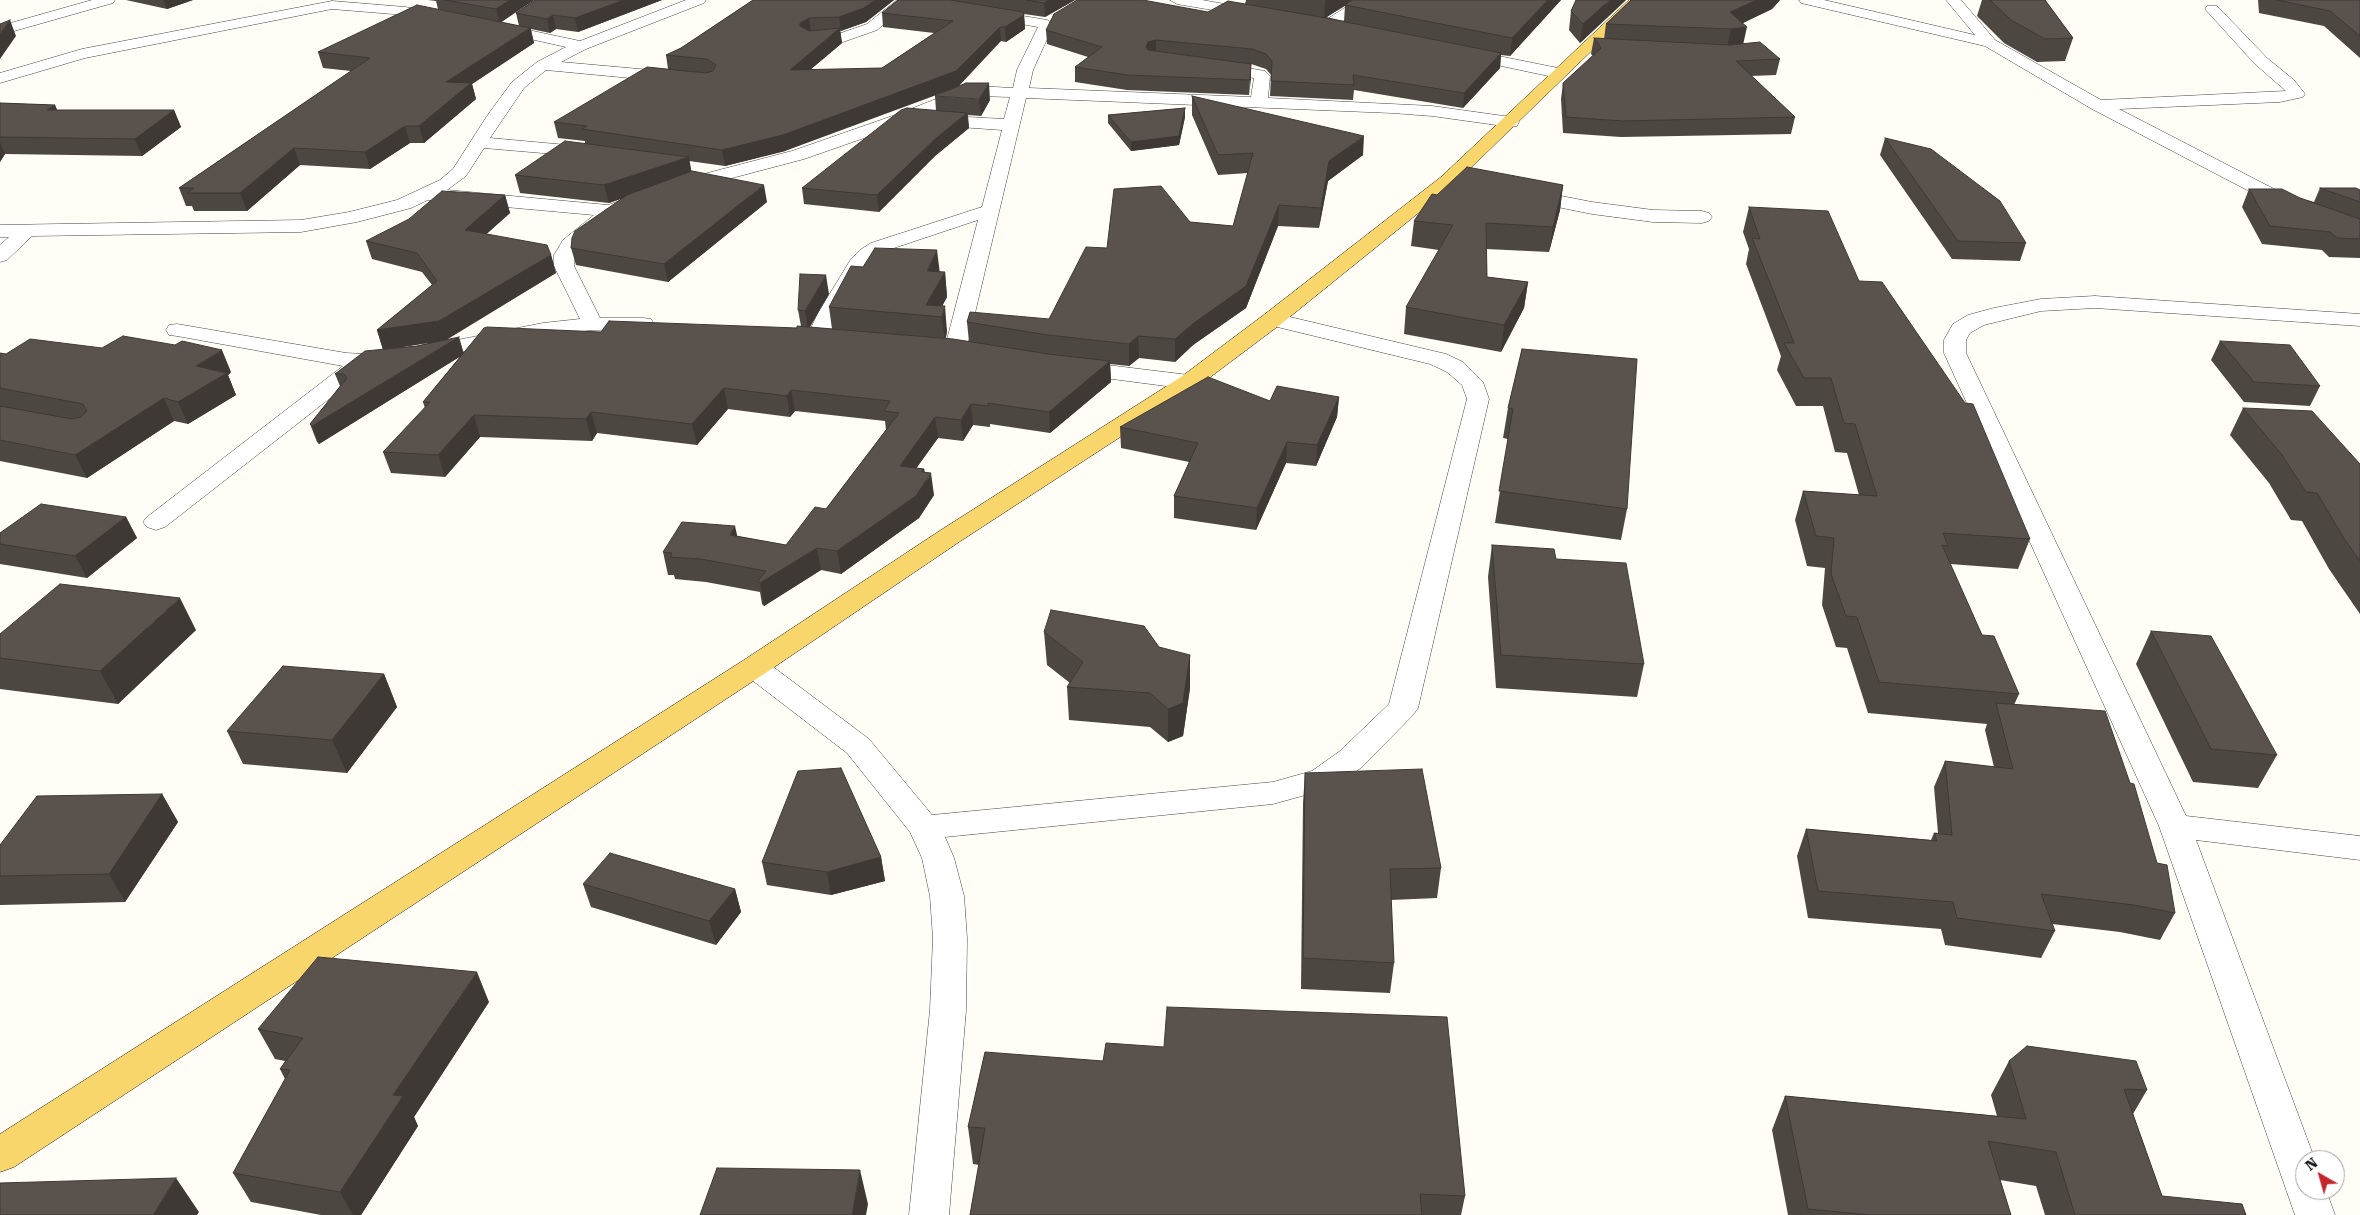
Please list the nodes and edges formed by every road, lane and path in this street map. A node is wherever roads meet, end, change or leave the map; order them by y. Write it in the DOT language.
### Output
graph roads {
  1 [pos="108,0"];
  2 [pos="699,0"];
  3 [pos="905,0"];
  4 [pos="1177,0"];
  5 [pos="1368,0"];
  6 [pos="1637,0"];
  7 [pos="1806,0"];
  8 [pos="1953,0"];
  9 [pos="337,3"];
  10 [pos="925,4"];
  11 [pos="2212,9"];
  12 [pos="973,12"];
  13 [pos="1270,16"];
  14 [pos="520,19"];
  15 [pos="455,20"];
  16 [pos="1307,23"];
  17 [pos="480,24"];
  18 [pos="1326,26"];
  19 [pos="505,29"];
  20 [pos="1345,30"];
  21 [pos="0,31"];
  22 [pos="811,40"];
  23 [pos="1990,42"];
  24 [pos="581,46"];
  25 [pos="1452,52"];
  26 [pos="543,65"];
  27 [pos="1194,65"];
  28 [pos="1558,73"];
  29 [pos="0,78"];
  30 [pos="690,79"];
  31 [pos="1020,92"];
  32 [pos="1259,102"];
  33 [pos="2098,105"];
  34 [pos="904,118"];
  35 [pos="1511,122"];
  36 [pos="1011,125"];
  37 [pos="479,142"];
  38 [pos="602,154"];
  39 [pos="689,166"];
  40 [pos="727,172"];
  41 [pos="1505,192"];
  42 [pos="426,194"];
  43 [pos="990,210"];
  44 [pos="610,211"];
  45 [pos="1702,217"];
  46 [pos="0,231"];
  47 [pos="26,231"];
  48 [pos="2360,232"];
  49 [pos="0,256"];
  50 [pos="1273,319"];
  51 [pos="2360,320"];
  52 [pos="593,324"];
  53 [pos="660,326"];
  54 [pos="176,330"];
  55 [pos="817,339"];
  56 [pos="954,351"];
  57 [pos="364,361"];
  58 [pos="1049,366"];
  59 [pos="1189,382"];
  60 [pos="156,522"];
  61 [pos="754,667"];
  62 [pos="924,826"];
  63 [pos="2175,826"];
  64 [pos="2360,848"];
  65 [pos="0,1156"];
  66 [pos="2295,1158"];
  67 [pos="2310,1200"];
  68 [pos="930,1215"];
  69 [pos="2315,1215"];
  1 -- 21 [label="street"];
  2 -- 24 [label="street"];
  3 -- 10 [label="street"];
  3 -- 22 [label="street"];
  4 -- 13 [label="street"];
  5 -- 18 [label="street"];
  6 -- 28 [label="main road"];
  7 -- 23 [label="street"];
  8 -- 23 [label="street"];
  9 -- 15 [label="street"];
  9 -- 29 [label="street"];
  11 -- 33 [label="street"];
  12 -- 31 [label="street"];
  14 -- 19 [label="street"];
  16 -- 18 [label="street"];
  17 -- 19 [label="street"];
  18 -- 20 [label="street"];
  19 -- 24 [label="street"];
  23 -- 33 [label="street"];
  24 -- 26 [label="street"];
  25 -- 28 [label="street"];
  26 -- 30 [label="street"];
  26 -- 37 [label="street"];
  27 -- 32 [label="street"];
  28 -- 35 [label="main road"];
  31 -- 32 [label="street"];
  31 -- 34 [label="street"];
  31 -- 36 [label="street"];
  32 -- 35 [label="street"];
  33 -- 48 [label="street"];
  34 -- 36 [label="street"];
  34 -- 40 [label="street"];
  35 -- 50 [label="main road"];
  36 -- 43 [label="street"];
  37 -- 38 [label="street"];
  37 -- 42 [label="street"];
  39 -- 40 [label="street"];
  40 -- 44 [label="street"];
  41 -- 45 [label="street"];
  42 -- 44 [label="street"];
  42 -- 47 [label="street"];
  43 -- 55 [label="street"];
  43 -- 56 [label="street"];
  44 -- 52 [label="street"];
  46 -- 47 [label="street"];
  47 -- 49 [label="street"];
  50 -- 59 [label="main road"];
  50 -- 62 [label="street"];
  51 -- 63 [label="street"];
  52 -- 53 [label="street"];
  52 -- 57 [label="street"];
  54 -- 57 [label="street"];
  57 -- 60 [label="street"];
  58 -- 59 [label="street"];
  59 -- 61 [label="main road"];
  61 -- 62 [label="street"];
  61 -- 65 [label="main road"];
  62 -- 68 [label="street"];
  63 -- 64 [label="street"];
  63 -- 66 [label="street"];
  67 -- 69 [label="street"];
}
